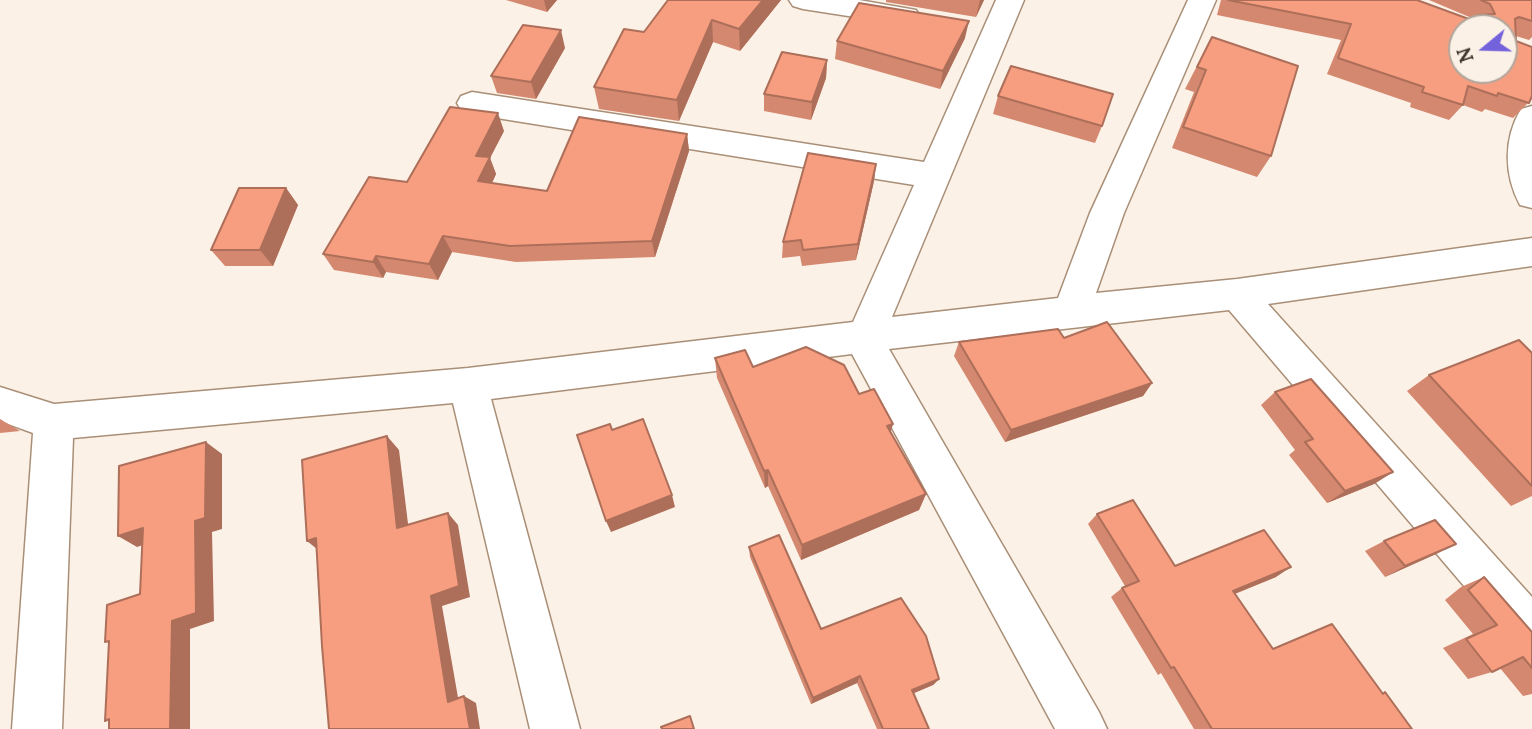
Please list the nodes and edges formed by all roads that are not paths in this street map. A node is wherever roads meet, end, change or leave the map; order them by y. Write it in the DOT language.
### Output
graph roads {
  1 [pos="803,0"];
  2 [pos="1010,0"];
  3 [pos="1202,0"];
  4 [pos="926,20"];
  5 [pos="472,103"];
  6 [pos="1532,117"];
  7 [pos="934,176"];
  8 [pos="1532,196"];
  9 [pos="1532,252"];
  10 [pos="1237,295"];
  11 [pos="1071,311"];
  12 [pos="864,339"];
  13 [pos="468,385"];
  14 [pos="0,404"];
  15 [pos="54,422"];
  16 [pos="1532,631"];
  17 [pos="37,729"];
  18 [pos="555,729"];
  19 [pos="1082,729"];
  1 -- 4 [label="street"];
  2 -- 7 [label="street"];
  3 -- 11 [label="street"];
  5 -- 7 [label="street"];
  6 -- 8 [label="street"];
  7 -- 12 [label="street"];
  9 -- 10 [label="street"];
  10 -- 11 [label="street"];
  10 -- 16 [label="street"];
  11 -- 12 [label="street"];
  12 -- 13 [label="street"];
  12 -- 19 [label="street"];
  13 -- 15 [label="street"];
  13 -- 18 [label="street"];
  14 -- 15 [label="street"];
  15 -- 17 [label="street"];
}
